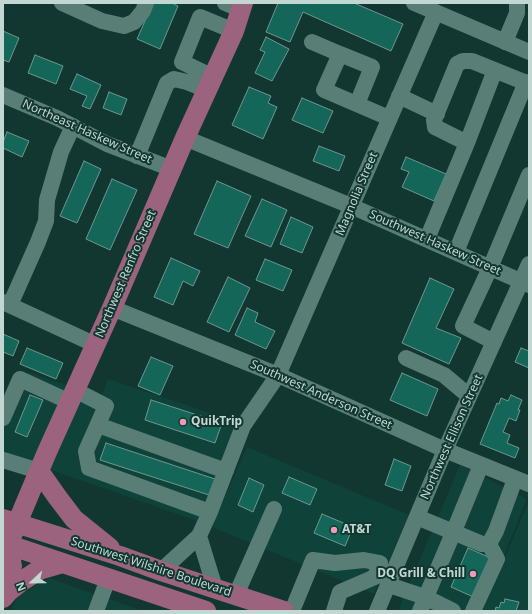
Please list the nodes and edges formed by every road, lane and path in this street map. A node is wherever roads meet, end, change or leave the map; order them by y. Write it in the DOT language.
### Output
graph roads {
  1 [pos="62,3"];
  2 [pos="146,3"];
  3 [pos="414,3"];
  4 [pos="516,3"];
  5 [pos="236,5"];
  6 [pos="436,12"];
  7 [pos="234,31"];
  8 [pos="312,42"];
  9 [pos="505,42"];
  10 [pos="529,52"];
  11 [pos="340,54"];
  12 [pos="495,70"];
  13 [pos="210,83"];
  14 [pos="528,83"];
  15 [pos="3,95"];
  16 [pos="399,96"];
  17 [pos="357,104"];
  18 [pos="437,114"];
  19 [pos="390,118"];
  20 [pos="72,126"];
  21 [pos="185,138"];
  22 [pos="467,143"];
  23 [pos="137,156"];
  24 [pos="172,169"];
  25 [pos="529,175"];
  26 [pos="352,206"];
  27 [pos="427,239"];
  28 [pos="456,252"];
  29 [pos="529,264"];
  30 [pos="490,268"];
  31 [pos="525,283"];
  32 [pos="7,304"];
  33 [pos="112,308"];
  34 [pos="494,342"];
  35 [pos="96,345"];
  36 [pos="406,358"];
  37 [pos="278,375"];
  38 [pos="72,396"];
  39 [pos="469,396"];
  40 [pos="3,418"];
  41 [pos="98,425"];
  42 [pos="445,450"];
  43 [pos="3,460"];
  44 [pos="481,465"];
  45 [pos="39,471"];
  46 [pos="226,471"];
  47 [pos="522,482"];
  48 [pos="274,508"];
  49 [pos="210,512"];
  50 [pos="417,517"];
  51 [pos="10,521"];
  52 [pos="454,531"];
  53 [pos="199,536"];
  54 [pos="488,544"];
  55 [pos="5,546"];
  56 [pos="120,556"];
  57 [pos="63,563"];
  58 [pos="161,571"];
  59 [pos="108,579"];
  60 [pos="382,581"];
  61 [pos="3,588"];
  62 [pos="215,588"];
  63 [pos="236,595"];
  64 [pos="3,598"];
  65 [pos="423,604"];
  66 [pos="195,609"];
  67 [pos="96,611"];
  68 [pos="284,611"];
  69 [pos="292,611"];
  70 [pos="334,611"];
  71 [pos="377,611"];
  72 [pos="453,611"];
  73 [pos="473,611"];
  1 -- 2 [label="street"];
  3 -- 6 [label="street"];
  4 -- 9 [label="street"];
  5 -- 7 [label="main road, Northwest Renfro Street"];
  6 -- 9 [label="street"];
  6 -- 16 [label="street, Magnolia Street"];
  7 -- 13 [label="main road, Northwest Renfro Street"];
  7 -- 13 [label="street"];
  8 -- 11 [label="street"];
  9 -- 10 [label="street"];
  11 -- 17 [label="street"];
  11 -- 17 [label="street"];
  12 -- 14 [label="street"];
  12 -- 18 [label="street"];
  12 -- 22 [label="street"];
  13 -- 21 [label="main road, Northwest Renfro Street"];
  13 -- 23 [label="street"];
  14 -- 28 [label="street"];
  15 -- 20 [label="street, Northeast Haskew Street"];
  16 -- 18 [label="street"];
  16 -- 19 [label="street, Magnolia Street"];
  17 -- 19 [label="street"];
  18 -- 22 [label="street"];
  19 -- 26 [label="street, Magnolia Street"];
  20 -- 23 [label="street, Northeast Haskew Street"];
  20 -- 32 [label="street"];
  21 -- 24 [label="main road, Northwest Renfro Street"];
  21 -- 26 [label="street, Southwest Haskew Street"];
  22 -- 27 [label="street"];
  23 -- 24 [label="street, Northeast Haskew Street"];
  24 -- 33 [label="main road, Northwest Renfro Street"];
  25 -- 30 [label="street"];
  26 -- 27 [label="street, Southwest Haskew Street"];
  26 -- 37 [label="street, Magnolia Street"];
  27 -- 28 [label="street, Southwest Haskew Street"];
  28 -- 30 [label="street, Southwest Haskew Street"];
  29 -- 31 [label="street, Northwest Ellison Street"];
  30 -- 31 [label="street, Southwest Haskew Street"];
  30 -- 34 [label="street"];
  31 -- 34 [label="street, Northwest Ellison Street"];
  32 -- 35 [label="street"];
  33 -- 35 [label="main road, Northwest Renfro Street"];
  33 -- 37 [label="street, Southwest Anderson Street"];
  34 -- 39 [label="street, Northwest Ellison Street"];
  35 -- 38 [label="main road, Northwest Renfro Street"];
  36 -- 39 [label="street"];
  37 -- 42 [label="street, Southwest Anderson Street"];
  37 -- 46 [label="street, Magnolia Street"];
  38 -- 40 [label="street"];
  38 -- 41 [label="street"];
  38 -- 45 [label="main road, Northwest Renfro Street"];
  39 -- 42 [label="street, Northwest Ellison Street"];
  41 -- 46 [label="street"];
  41 -- 49 [label="street"];
  42 -- 44 [label="street, Southwest Anderson Street"];
  42 -- 50 [label="street, Northwest Ellison Street"];
  43 -- 45 [label="street"];
  44 -- 47 [label="street, Southwest Anderson Street"];
  44 -- 52 [label="street"];
  45 -- 51 [label="main road, Northwest Renfro Street"];
  45 -- 56 [label="main road"];
  46 -- 49 [label="street, Magnolia Street"];
  47 -- 54 [label="street"];
  48 -- 63 [label="street"];
  49 -- 53 [label="street, Magnolia Street"];
  50 -- 52 [label="street"];
  50 -- 60 [label="street, Northwest Ellison Street"];
  51 -- 55 [label="main road, Northwest Renfro Street"];
  51 -- 56 [label="main road, Southwest Wilshire Boulevard"];
  52 -- 54 [label="street"];
  52 -- 65 [label="street"];
  53 -- 58 [label="street"];
  53 -- 62 [label="street"];
  54 -- 73 [label="street"];
  55 -- 57 [label="main road, Southwest Wilshire Boulevard"];
  55 -- 61 [label="main road"];
  56 -- 58 [label="main road, Southwest Wilshire Boulevard"];
  57 -- 59 [label="main road, Southwest Wilshire Boulevard"];
  57 -- 64 [label="main road"];
  58 -- 62 [label="main road, Southwest Wilshire Boulevard"];
  59 -- 66 [label="main road, Southwest Wilshire Boulevard"];
  59 -- 67 [label="street"];
  60 -- 65 [label="street"];
  60 -- 69 [label="street"];
  60 -- 70 [label="street"];
  60 -- 71 [label="street, Northwest Ellison Street"];
  62 -- 63 [label="main road, Southwest Wilshire Boulevard"];
  63 -- 68 [label="main road, Southwest Wilshire Boulevard"];
  65 -- 72 [label="street"];
}
